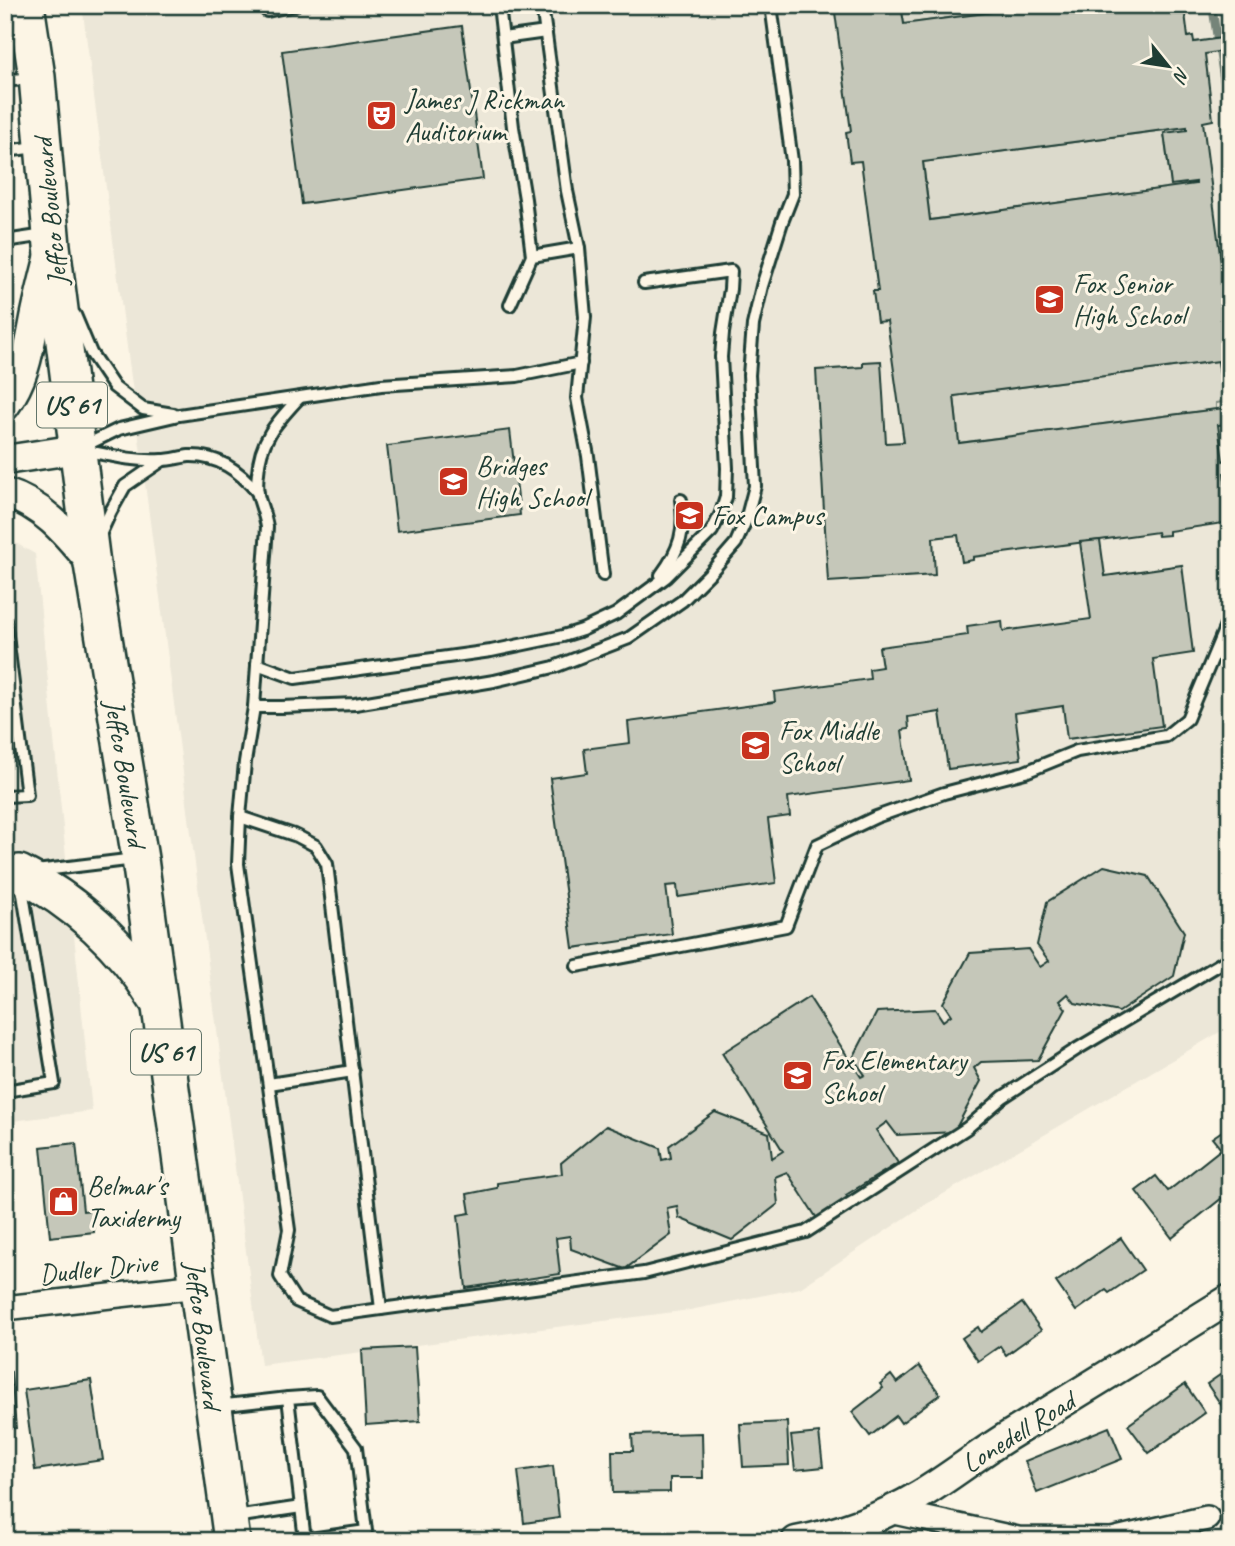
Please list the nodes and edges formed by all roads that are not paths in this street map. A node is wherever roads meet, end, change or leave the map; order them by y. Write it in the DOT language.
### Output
graph roads {
  1 [pos="26,5"];
  2 [pos="295,5"];
  3 [pos="499,5"];
  4 [pos="542,5"];
  5 [pos="771,5"];
  6 [pos="267,11"];
  7 [pos="545,32"];
  8 [pos="503,38"];
  9 [pos="21,79"];
  10 [pos="43,146"];
  11 [pos="5,151"];
  12 [pos="52,240"];
  13 [pos="5,241"];
  14 [pos="579,248"];
  15 [pos="532,256"];
  16 [pos="643,283"];
  17 [pos="510,305"];
  18 [pos="580,363"];
  19 [pos="299,398"];
  20 [pos="5,406"];
  21 [pos="179,415"];
  22 [pos="78,449"];
  23 [pos="5,460"];
  24 [pos="163,460"];
  25 [pos="5,493"];
  26 [pos="258,493"];
  27 [pos="681,499"];
  28 [pos="92,564"];
  29 [pos="603,575"];
  30 [pos="652,589"];
  31 [pos="1230,616"];
  32 [pos="5,620"];
  33 [pos="257,664"];
  34 [pos="254,707"];
  35 [pos="5,796"];
  36 [pos="240,817"];
  37 [pos="140,859"];
  38 [pos="12,873"];
  39 [pos="1230,958"];
  40 [pos="577,966"];
  41 [pos="160,1007"];
  42 [pos="353,1071"];
  43 [pos="269,1084"];
  44 [pos="5,1091"];
  45 [pos="198,1286"];
  46 [pos="1230,1299"];
  47 [pos="5,1308"];
  48 [pos="381,1309"];
  49 [pos="288,1398"];
  50 [pos="213,1406"];
  51 [pos="301,1507"];
  52 [pos="890,1511"];
  53 [pos="1207,1518"];
  54 [pos="230,1529"];
  55 [pos="796,1541"];
  1 -- 9 [label="main road, Jeffco Boulevard / US 61"];
  2 -- 6 [label="lane"];
  3 -- 8 [label="lane"];
  4 -- 7 [label="lane"];
  5 -- 34 [label="lane"];
  7 -- 8 [label="lane"];
  7 -- 14 [label="lane"];
  8 -- 15 [label="lane"];
  9 -- 10 [label="main road, Jeffco Boulevard / US 61"];
  10 -- 11 [label="lane"];
  10 -- 12 [label="main road, Jeffco Boulevard / US 61"];
  12 -- 13 [label="lane"];
  12 -- 20 [label="street"];
  12 -- 21 [label="lane"];
  12 -- 22 [label="main road, Jeffco Boulevard / US 61"];
  14 -- 15 [label="lane"];
  14 -- 18 [label="lane"];
  15 -- 17 [label="lane"];
  16 -- 30 [label="lane"];
  18 -- 19 [label="lane"];
  18 -- 29 [label="lane"];
  19 -- 21 [label="lane"];
  19 -- 26 [label="lane"];
  21 -- 22 [label="lane"];
  22 -- 23 [label="street"];
  22 -- 24 [label="lane"];
  22 -- 28 [label="main road, Jeffco Boulevard / US 61"];
  24 -- 26 [label="lane"];
  24 -- 28 [label="lane"];
  25 -- 28 [label="street"];
  26 -- 33 [label="lane"];
  27 -- 30 [label="lane"];
  28 -- 37 [label="main road, Jeffco Boulevard / US 61"];
  30 -- 33 [label="lane"];
  31 -- 40 [label="lane"];
  32 -- 35 [label="lane"];
  33 -- 34 [label="lane"];
  34 -- 36 [label="lane"];
  36 -- 42 [label="lane"];
  36 -- 43 [label="lane"];
  37 -- 38 [label="lane"];
  37 -- 41 [label="main road, Jeffco Boulevard / US 61"];
  38 -- 41 [label="main road"];
  38 -- 44 [label="lane"];
  39 -- 48 [label="lane"];
  41 -- 45 [label="main road, Jeffco Boulevard / US 61"];
  42 -- 43 [label="lane"];
  42 -- 48 [label="lane"];
  43 -- 48 [label="lane"];
  45 -- 47 [label="street, Dudler Drive"];
  45 -- 50 [label="main road, Jeffco Boulevard / US 61"];
  46 -- 52 [label="street, Lonedell Road"];
  49 -- 50 [label="lane"];
  49 -- 51 [label="lane"];
  49 -- 51 [label="lane"];
  50 -- 54 [label="main road, Jeffco Boulevard / US 61"];
  51 -- 54 [label="lane"];
  52 -- 53 [label="street"];
  52 -- 55 [label="street, Lonedell Road"];
}
